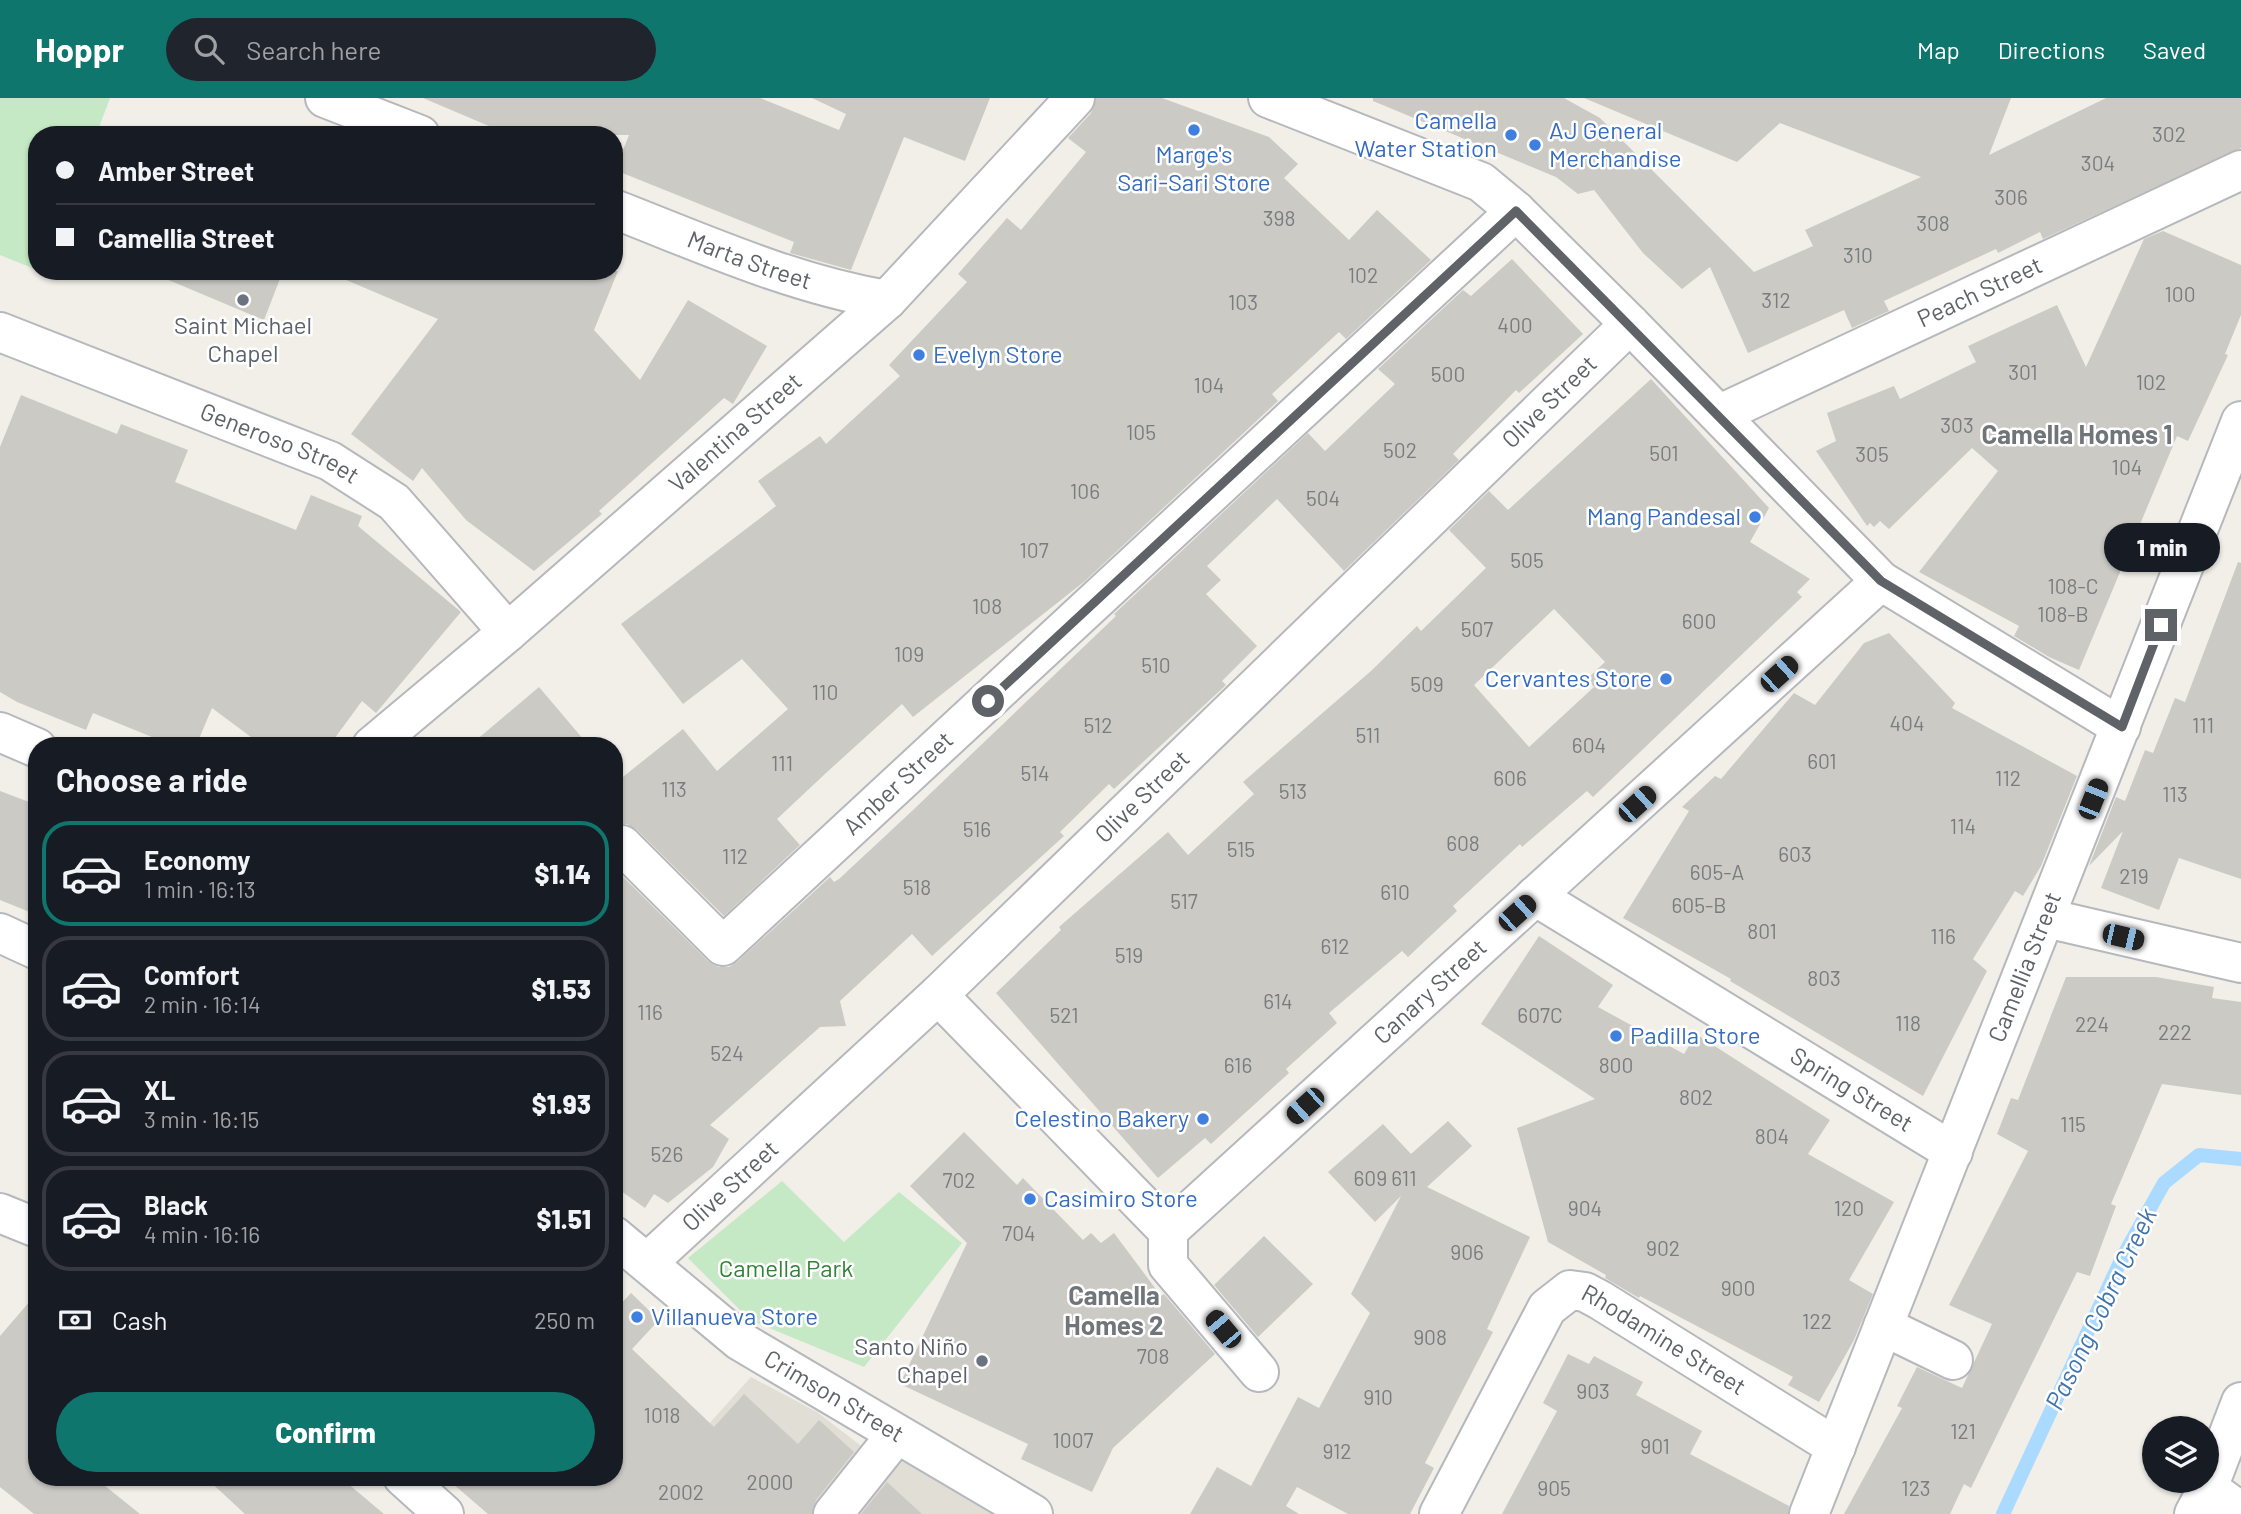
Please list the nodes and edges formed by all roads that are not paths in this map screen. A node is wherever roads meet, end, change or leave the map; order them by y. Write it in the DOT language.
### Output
graph roads {
  1 [pos="325,98"];
  2 [pos="1075,98"];
  3 [pos="1268,98"];
  4 [pos="397,126"];
  5 [pos="2241,170"];
  6 [pos="1516,211"];
  7 [pos="623,212"];
  8 [pos="887,300"];
  9 [pos="1630,324"];
  10 [pos="0,332"];
  11 [pos="1720,414"];
  12 [pos="2241,421"];
  13 [pos="1881,581"];
  14 [pos="508,632"];
  15 [pos="2122,727"];
  16 [pos="0,732"];
  17 [pos="383,737"];
  18 [pos="28,744"];
  19 [pos="623,846"];
  20 [pos="1535,896"];
  21 [pos="2046,918"];
  22 [pos="0,933"];
  23 [pos="28,946"];
  24 [pos="2241,963"];
  25 [pos="937,995"];
  26 [pos="1952,1152"];
  27 [pos="0,1213"];
  28 [pos="28,1224"];
  29 [pos="1168,1231"];
  30 [pos="623,1243"];
  31 [pos="648,1262"];
  32 [pos="1883,1326"];
  33 [pos="1952,1360"];
  34 [pos="1259,1372"];
  35 [pos="2241,1402"];
  36 [pos="896,1435"];
  37 [pos="1836,1447"];
  38 [pos="413,1486"];
  39 [pos="2201,1501"];
  40 [pos="2241,1512"];
  41 [pos="444,1514"];
  42 [pos="833,1514"];
  43 [pos="1034,1514"];
  44 [pos="1439,1514"];
  45 [pos="1809,1514"];
  1 -- 4 [label="street"];
  2 -- 8 [label="street, Valentina Street"];
  3 -- 6 [label="street"];
  5 -- 11 [label="street, Peach Street"];
  6 -- 9 [label="street"];
  6 -- 19 [label="street, Amber Street"];
  7 -- 8 [label="street, Marta Street"];
  8 -- 14 [label="street, Valentina Street"];
  9 -- 11 [label="street"];
  9 -- 25 [label="street, Olive Street"];
  10 -- 14 [label="street, Generoso Street"];
  11 -- 13 [label="street"];
  12 -- 15 [label="street, Camellia Street"];
  13 -- 15 [label="street"];
  13 -- 20 [label="street, Canary Street"];
  14 -- 17 [label="street, Valentina Street"];
  15 -- 21 [label="street, Camellia Street"];
  16 -- 18 [label="street"];
  20 -- 26 [label="street, Spring Street"];
  20 -- 29 [label="street, Canary Street"];
  21 -- 24 [label="street"];
  21 -- 26 [label="street, Camellia Street"];
  22 -- 23 [label="street"];
  25 -- 29 [label="street"];
  25 -- 31 [label="street, Olive Street"];
  26 -- 32 [label="street, Camellia Street"];
  27 -- 28 [label="street"];
  29 -- 34 [label="street"];
  30 -- 31 [label="street, Crimson Street"];
  31 -- 36 [label="street, Crimson Street"];
  32 -- 33 [label="street"];
  32 -- 37 [label="street, Camellia Street"];
  35 -- 39 [label="street"];
  36 -- 42 [label="street"];
  36 -- 43 [label="street, Crimson Street"];
  37 -- 44 [label="street, Rhodamine Street"];
  37 -- 45 [label="street, Camellia Street"];
  38 -- 41 [label="street"];
  39 -- 40 [label="street"];
}
